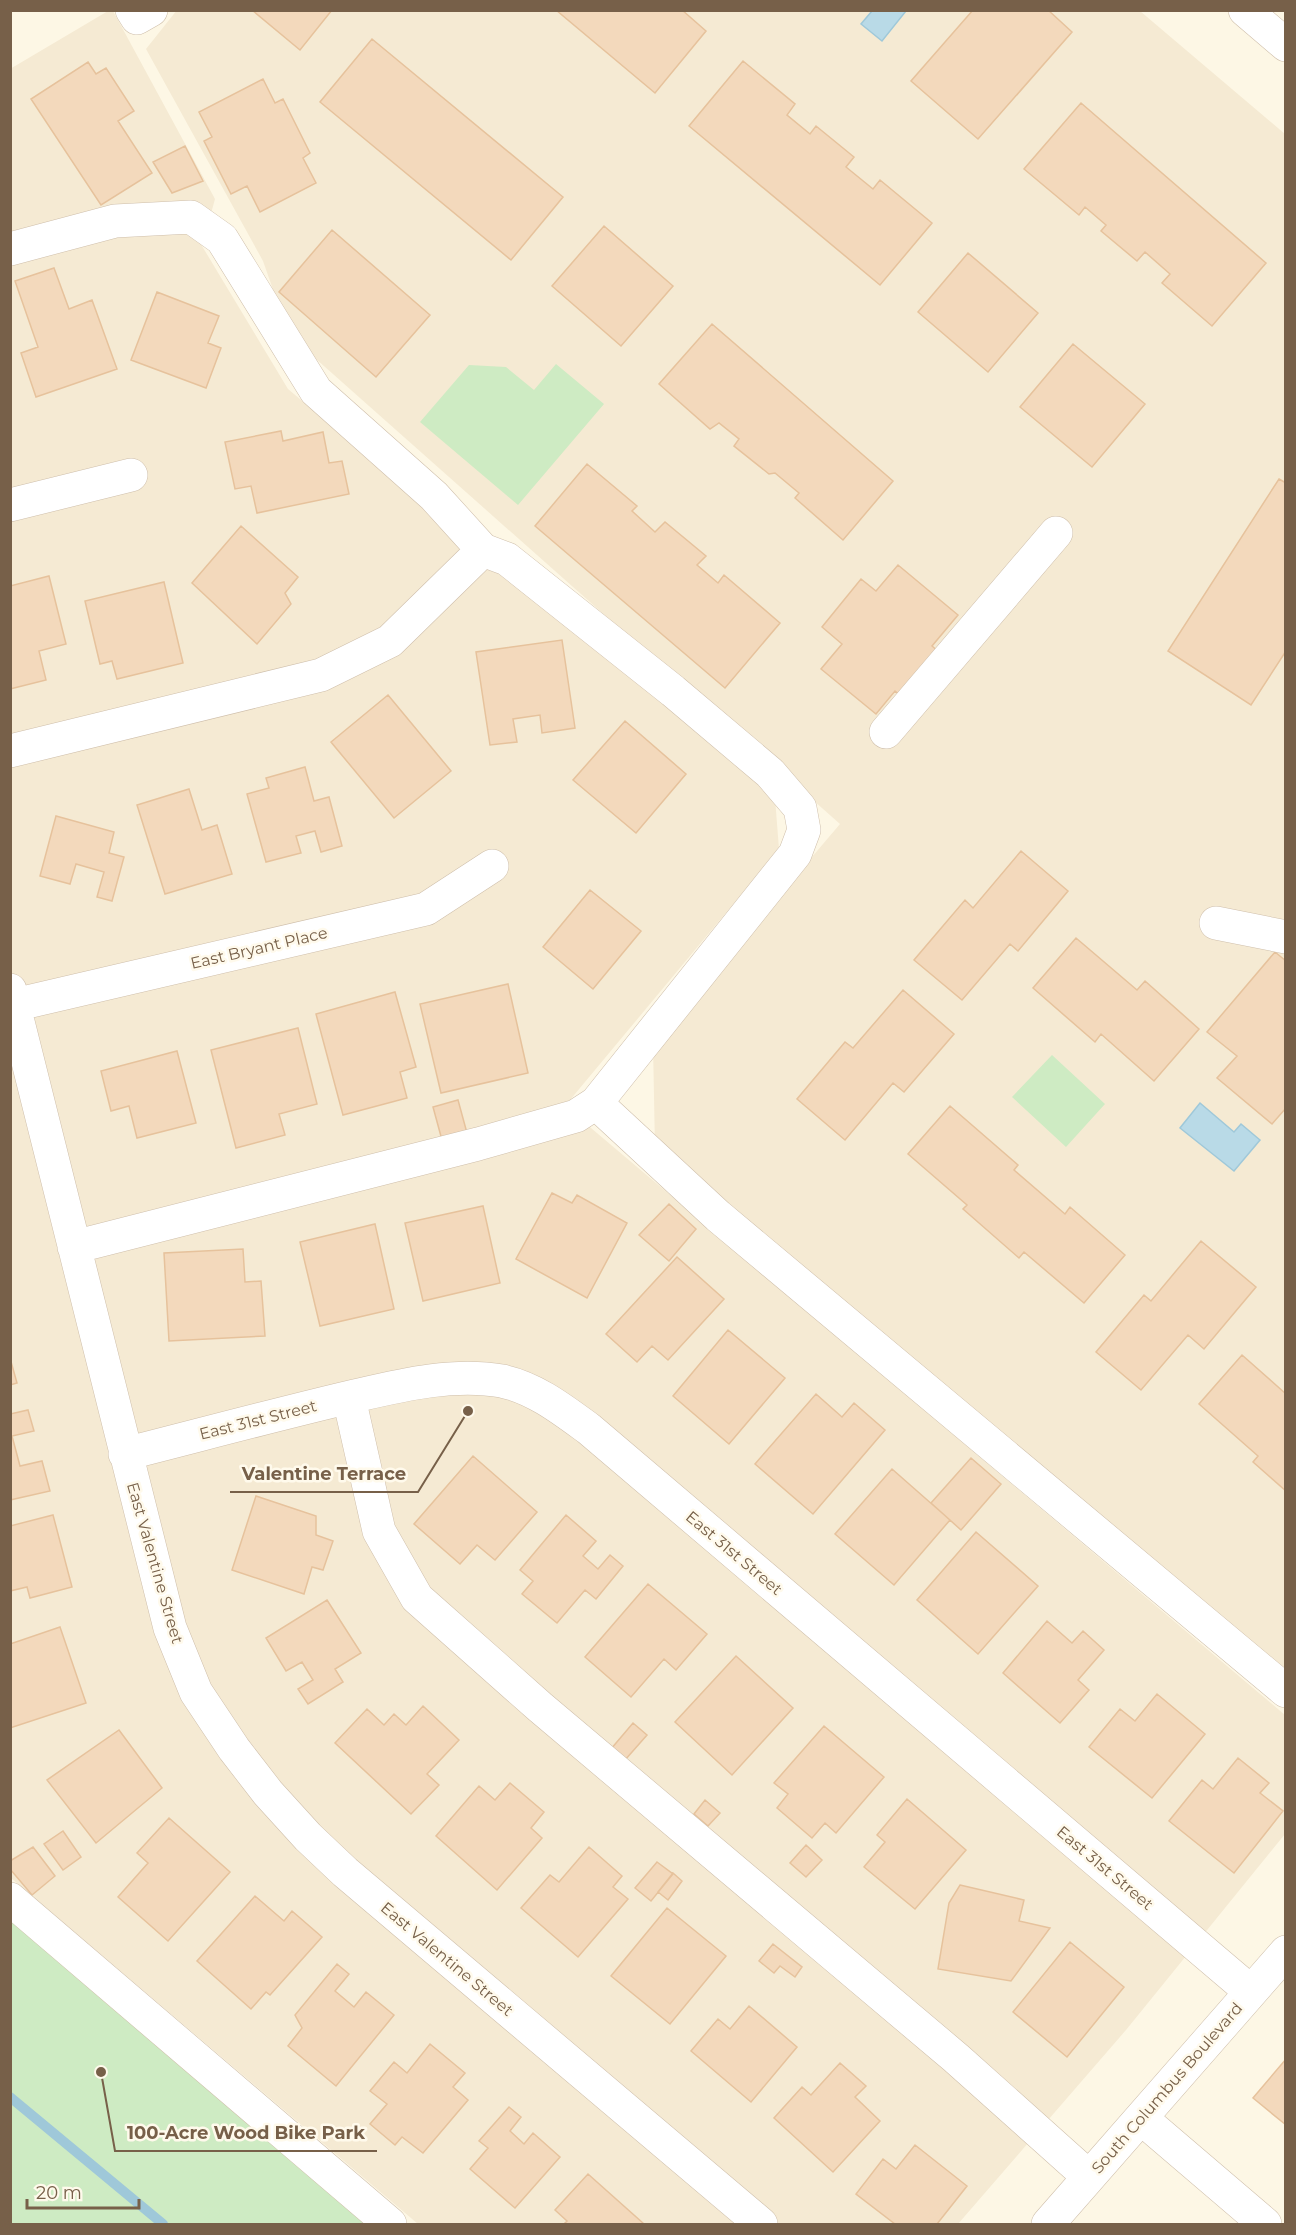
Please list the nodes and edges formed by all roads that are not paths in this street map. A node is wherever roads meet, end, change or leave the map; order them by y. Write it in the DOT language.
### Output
graph roads {
  1 [pos="132,10"];
  2 [pos="151,10"];
  3 [pos="1245,10"];
  4 [pos="1286,45"];
  5 [pos="10,249"];
  6 [pos="131,475"];
  7 [pos="10,504"];
  8 [pos="1056,533"];
  9 [pos="483,550"];
  10 [pos="886,732"];
  11 [pos="10,752"];
  12 [pos="492,866"];
  13 [pos="1216,923"];
  14 [pos="1286,937"];
  15 [pos="12,998"];
  16 [pos="596,1103"];
  17 [pos="74,1248"];
  18 [pos="349,1398"];
  19 [pos="125,1454"];
  20 [pos="1286,1691"];
  21 [pos="10,1899"];
  22 [pos="1286,1952"];
  23 [pos="1250,1992"];
  24 [pos="1141,2118"];
  25 [pos="1089,2177"];
  26 [pos="390,2224"];
  27 [pos="760,2224"];
  28 [pos="1048,2224"];
  29 [pos="1266,2224"];
  1 -- 2 [label="street"];
  3 -- 4 [label="street"];
  5 -- 9 [label="street"];
  6 -- 7 [label="street"];
  8 -- 10 [label="street"];
  9 -- 11 [label="street"];
  9 -- 16 [label="street"];
  12 -- 15 [label="street, East Bryant Place"];
  13 -- 14 [label="street"];
  15 -- 17 [label="street, East Valentine Street"];
  16 -- 17 [label="street"];
  16 -- 20 [label="street"];
  17 -- 19 [label="street, East Valentine Street"];
  18 -- 19 [label="street, East 31st Street"];
  18 -- 23 [label="street, East 31st Street"];
  18 -- 25 [label="street"];
  19 -- 27 [label="street, East Valentine Street"];
  21 -- 26 [label="street"];
  22 -- 23 [label="street, South Columbus Boulevard"];
  23 -- 24 [label="street, South Columbus Boulevard"];
  24 -- 25 [label="street, South Columbus Boulevard"];
  24 -- 29 [label="street"];
  25 -- 28 [label="street, South Columbus Boulevard"];
}
